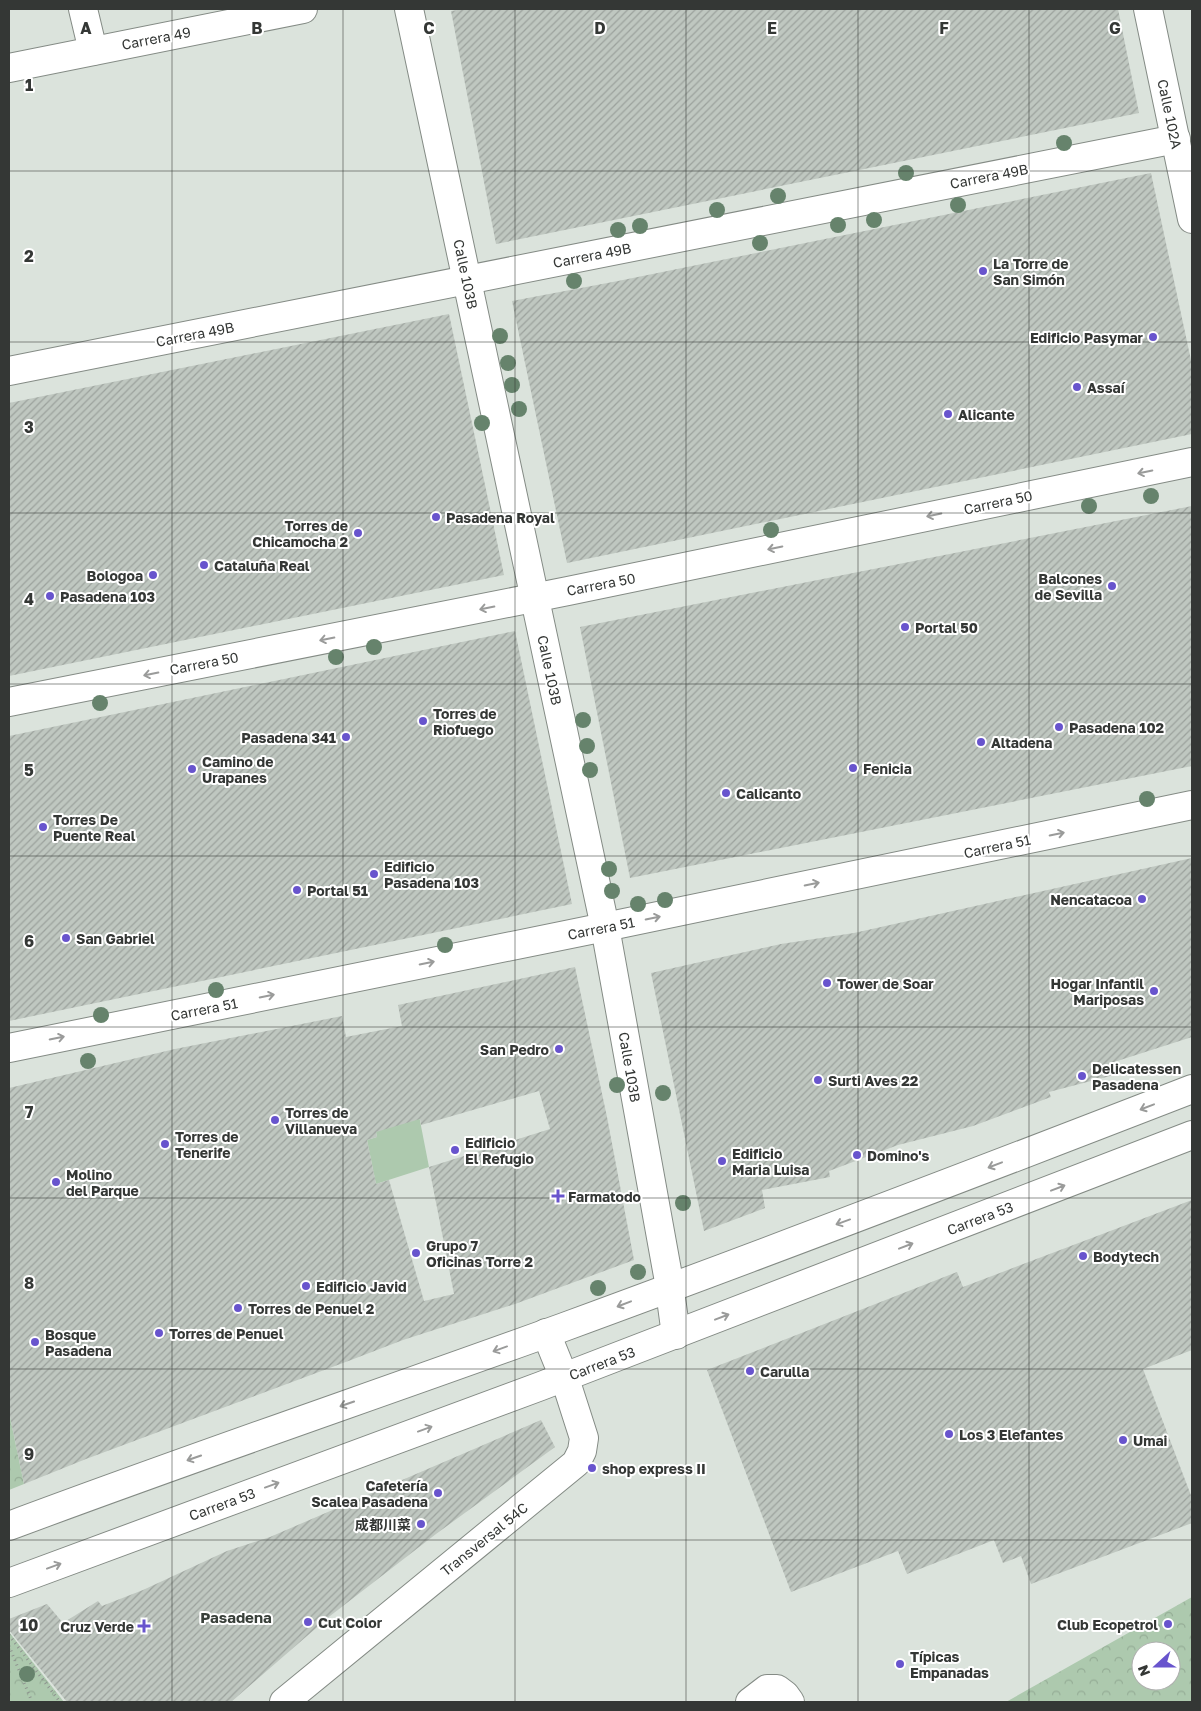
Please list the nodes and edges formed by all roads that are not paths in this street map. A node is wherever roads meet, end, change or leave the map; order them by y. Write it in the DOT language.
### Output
graph roads {
  1 [pos="83,9"];
  2 [pos="303,9"];
  3 [pos="409,9"];
  4 [pos="1148,9"];
  5 [pos="92,51"];
  6 [pos="9,68"];
  7 [pos="1176,139"];
  8 [pos="1192,219"];
  9 [pos="467,280"];
  10 [pos="9,371"];
  11 [pos="1192,462"];
  12 [pos="534,598"];
  13 [pos="9,702"];
  14 [pos="1192,805"];
  15 [pos="606,928"];
  16 [pos="9,1048"];
  17 [pos="1192,1090"];
  18 [pos="1192,1135"];
  19 [pos="670,1287"];
  20 [pos="546,1333"];
  21 [pos="676,1335"];
  22 [pos="564,1377"];
  23 [pos="9,1526"];
  24 [pos="9,1583"];
  25 [pos="758,1696"];
  26 [pos="284,1702"];
  27 [pos="790,1702"];
  1 -- 5 [label="street"];
  2 -- 5 [label="street, Carrera 49"];
  3 -- 9 [label="street, Calle 103B"];
  4 -- 7 [label="street, Calle 102A"];
  5 -- 6 [label="street, Carrera 49"];
  7 -- 8 [label="street, Calle 102A"];
  7 -- 9 [label="street, Carrera 49B"];
  9 -- 10 [label="street, Carrera 49B"];
  9 -- 12 [label="street, Calle 103B"];
  11 -- 12 [label="street, Carrera 50, one-way"];
  12 -- 13 [label="street, Carrera 50, one-way"];
  12 -- 15 [label="street, Calle 103B"];
  15 -- 14 [label="street, Carrera 51, one-way"];
  16 -- 15 [label="street, Carrera 51, one-way"];
  15 -- 19 [label="street, Calle 103B"];
  17 -- 19 [label="street, one-way"];
  21 -- 18 [label="street, Carrera 53, one-way"];
  19 -- 20 [label="street, one-way"];
  19 -- 21 [label="street, Calle 103B"];
  20 -- 22 [label="street, Transversal 54C"];
  20 -- 23 [label="street, one-way"];
  21 -- 22 [label="street, Carrera 53"];
  24 -- 22 [label="street, Carrera 53, one-way"];
  22 -- 26 [label="street, Transversal 54C"];
  25 -- 27 [label="street"];
}
